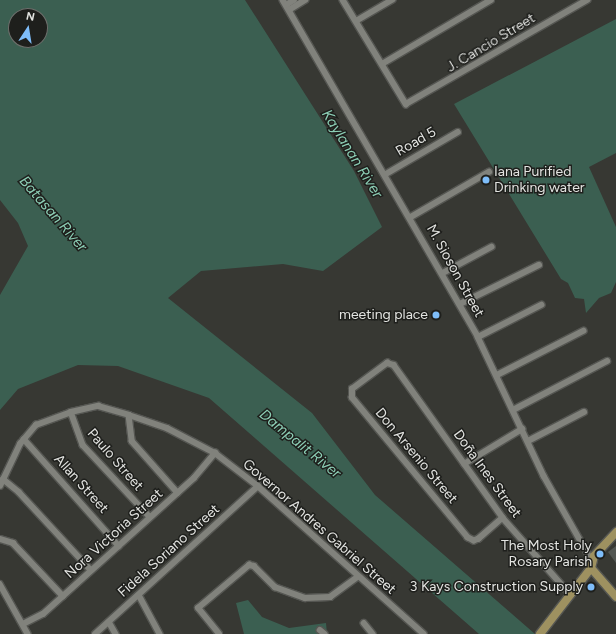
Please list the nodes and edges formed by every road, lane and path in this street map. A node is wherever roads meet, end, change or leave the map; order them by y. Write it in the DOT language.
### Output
graph roads {
  1 [pos="294,0"];
  2 [pos="305,0"];
  3 [pos="343,0"];
  4 [pos="392,0"];
  5 [pos="491,0"];
  6 [pos="586,0"];
  7 [pos="286,5"];
  8 [pos="356,21"];
  9 [pos="382,64"];
  10 [pos="458,132"];
  11 [pos="489,172"];
  12 [pos="386,174"];
  13 [pos="411,217"];
  14 [pos="491,247"];
  15 [pos="539,265"];
  16 [pos="443,273"];
  17 [pos="460,304"];
  18 [pos="541,305"];
  19 [pos="583,331"];
  20 [pos="478,337"];
  21 [pos="606,362"];
  22 [pos="390,363"];
  23 [pos="497,374"];
  24 [pos="513,410"];
  25 [pos="71,412"];
  26 [pos="584,412"];
  27 [pos="129,415"];
  28 [pos="522,429"];
  29 [pos="24,439"];
  30 [pos="528,441"];
  31 [pos="215,453"];
  32 [pos="464,464"];
  33 [pos="3,479"];
  34 [pos="0,486"];
  35 [pos="258,486"];
  36 [pos="178,493"];
  37 [pos="150,518"];
  38 [pos="503,518"];
  39 [pos="616,532"];
  40 [pos="0,539"];
  41 [pos="119,546"];
  42 [pos="591,565"];
  43 [pos="92,570"];
  44 [pos="358,576"];
  45 [pos="0,584"];
  46 [pos="139,595"];
  47 [pos="570,595"];
  48 [pos="63,596"];
  49 [pos="616,597"];
  50 [pos="109,622"];
  51 [pos="364,623"];
  52 [pos="22,624"];
  53 [pos="543,631"];
  54 [pos="28,634"];
  55 [pos="95,634"];
  56 [pos="116,634"];
  57 [pos="160,634"];
  58 [pos="219,634"];
  59 [pos="373,634"];
  60 [pos="424,634"];
  1 -- 7 [label="street"];
  2 -- 7 [label="street"];
  3 -- 8 [label="street"];
  4 -- 8 [label="street"];
  5 -- 9 [label="street"];
  6 -- 9 [label="street, J. Cancio Street"];
  7 -- 12 [label="street, M. Sioson Street"];
  8 -- 9 [label="street"];
  10 -- 12 [label="street, Road 5"];
  11 -- 13 [label="street"];
  12 -- 13 [label="street, M. Sioson Street"];
  13 -- 16 [label="street, M. Sioson Street"];
  14 -- 16 [label="street"];
  15 -- 17 [label="street"];
  16 -- 17 [label="street, M. Sioson Street"];
  17 -- 20 [label="street, M. Sioson Street"];
  18 -- 20 [label="street"];
  19 -- 23 [label="street"];
  20 -- 23 [label="street, M. Sioson Street"];
  21 -- 24 [label="street"];
  22 -- 32 [label="street, Doña Ines Street"];
  22 -- 38 [label="street, Don Arsenio Street"];
  23 -- 24 [label="street, M. Sioson Street"];
  24 -- 28 [label="street, M. Sioson Street"];
  25 -- 27 [label="street, Governor Andres Gabriel Street"];
  25 -- 29 [label="street, Governor Andres Gabriel Street"];
  25 -- 37 [label="street, Paulo Street"];
  26 -- 30 [label="street"];
  27 -- 31 [label="street, Governor Andres Gabriel Street"];
  27 -- 36 [label="street"];
  28 -- 30 [label="street, M. Sioson Street"];
  28 -- 32 [label="street"];
  29 -- 33 [label="street, Governor Andres Gabriel Street"];
  29 -- 41 [label="street, Allan Street"];
  30 -- 42 [label="street, M. Sioson Street"];
  31 -- 35 [label="street, Governor Andres Gabriel Street"];
  31 -- 36 [label="street, Nora Victoria Street"];
  32 -- 38 [label="street, Doña Ines Street"];
  33 -- 34 [label="street, Governor Andres Gabriel Street"];
  33 -- 43 [label="street"];
  35 -- 44 [label="street, Governor Andres Gabriel Street"];
  35 -- 46 [label="street, Fidela Soriano Street"];
  36 -- 37 [label="street, Nora Victoria Street"];
  37 -- 41 [label="street, Nora Victoria Street"];
  38 -- 47 [label="street, Doña Ines Street"];
  39 -- 42 [label="main road"];
  40 -- 48 [label="street"];
  41 -- 43 [label="street, Nora Victoria Street"];
  42 -- 47 [label="main road"];
  42 -- 49 [label="main road"];
  43 -- 48 [label="street, Nora Victoria Street"];
  44 -- 58 [label="street"];
  44 -- 60 [label="street, Governor Andres Gabriel Street"];
  45 -- 52 [label="street"];
  46 -- 50 [label="street, Fidela Soriano Street"];
  46 -- 57 [label="street"];
  47 -- 53 [label="main road"];
  48 -- 52 [label="street, Nora Victoria Street"];
  50 -- 55 [label="street, Fidela Soriano Street"];
  50 -- 56 [label="street"];
  51 -- 59 [label="street"];
  52 -- 54 [label="street"];
}
